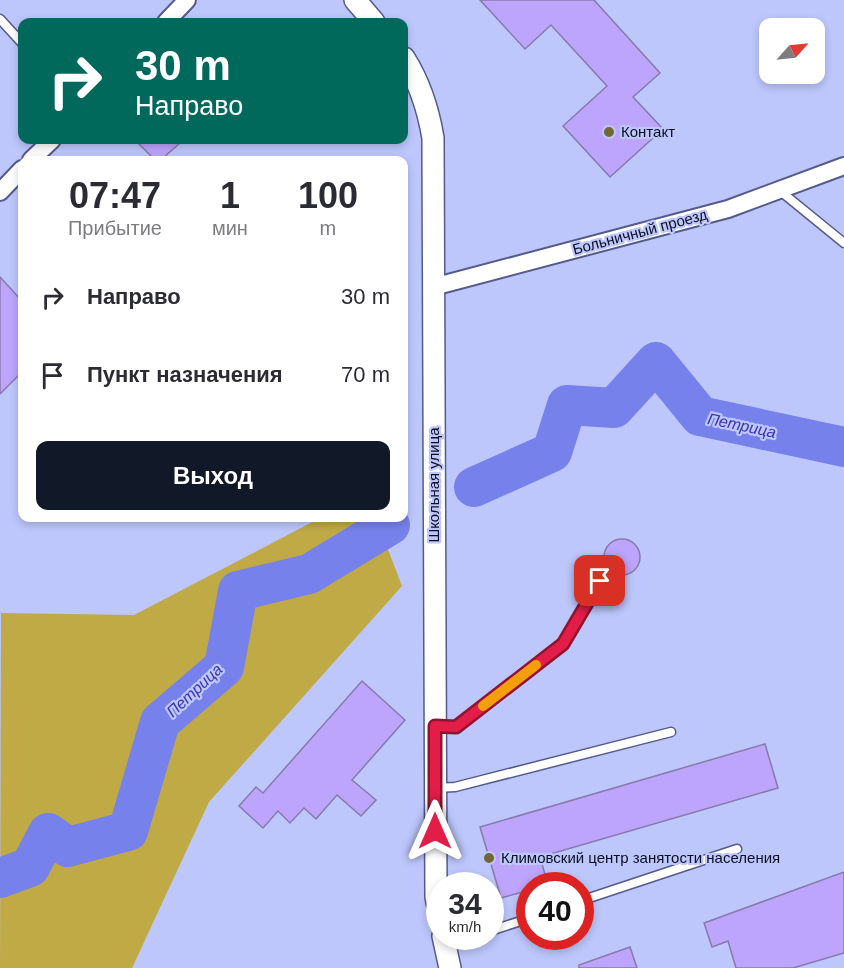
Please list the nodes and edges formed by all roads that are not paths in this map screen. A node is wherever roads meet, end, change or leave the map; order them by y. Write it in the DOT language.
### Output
graph roads {
  1 [pos="187,0"];
  2 [pos="355,0"];
  3 [pos="170,18"];
  4 [pos="371,18"];
  5 [pos="0,19"];
  6 [pos="18,39"];
  7 [pos="408,65"];
  8 [pos="48,144"];
  9 [pos="35,156"];
  10 [pos="844,166"];
  11 [pos="18,174"];
  12 [pos="778,190"];
  13 [pos="0,192"];
  14 [pos="844,243"];
  15 [pos="433,287"];
  16 [pos="600,581"];
  17 [pos="435,726"];
  18 [pos="671,732"];
  19 [pos="435,788"];
  20 [pos="737,849"];
  21 [pos="436,872"];
  22 [pos="594,896"];
  23 [pos="446,950"];
  24 [pos="450,968"];
  1 -- 3 [label="street"];
  2 -- 4 [label="street"];
  5 -- 6 [label="lane"];
  7 -- 15 [label="street, Школьная улица"];
  8 -- 9 [label="street"];
  10 -- 12 [label="street, Больничный проезд"];
  11 -- 13 [label="street"];
  12 -- 14 [label="lane"];
  12 -- 15 [label="street, Больничный проезд"];
  15 -- 17 [label="street, Школьная улица"];
  16 -- 17 [label="lane"];
  17 -- 19 [label="street, Школьная улица"];
  18 -- 19 [label="lane"];
  19 -- 21 [label="street, Школьная улица"];
  20 -- 22 [label="lane"];
  23 -- 24 [label="street"];
}
